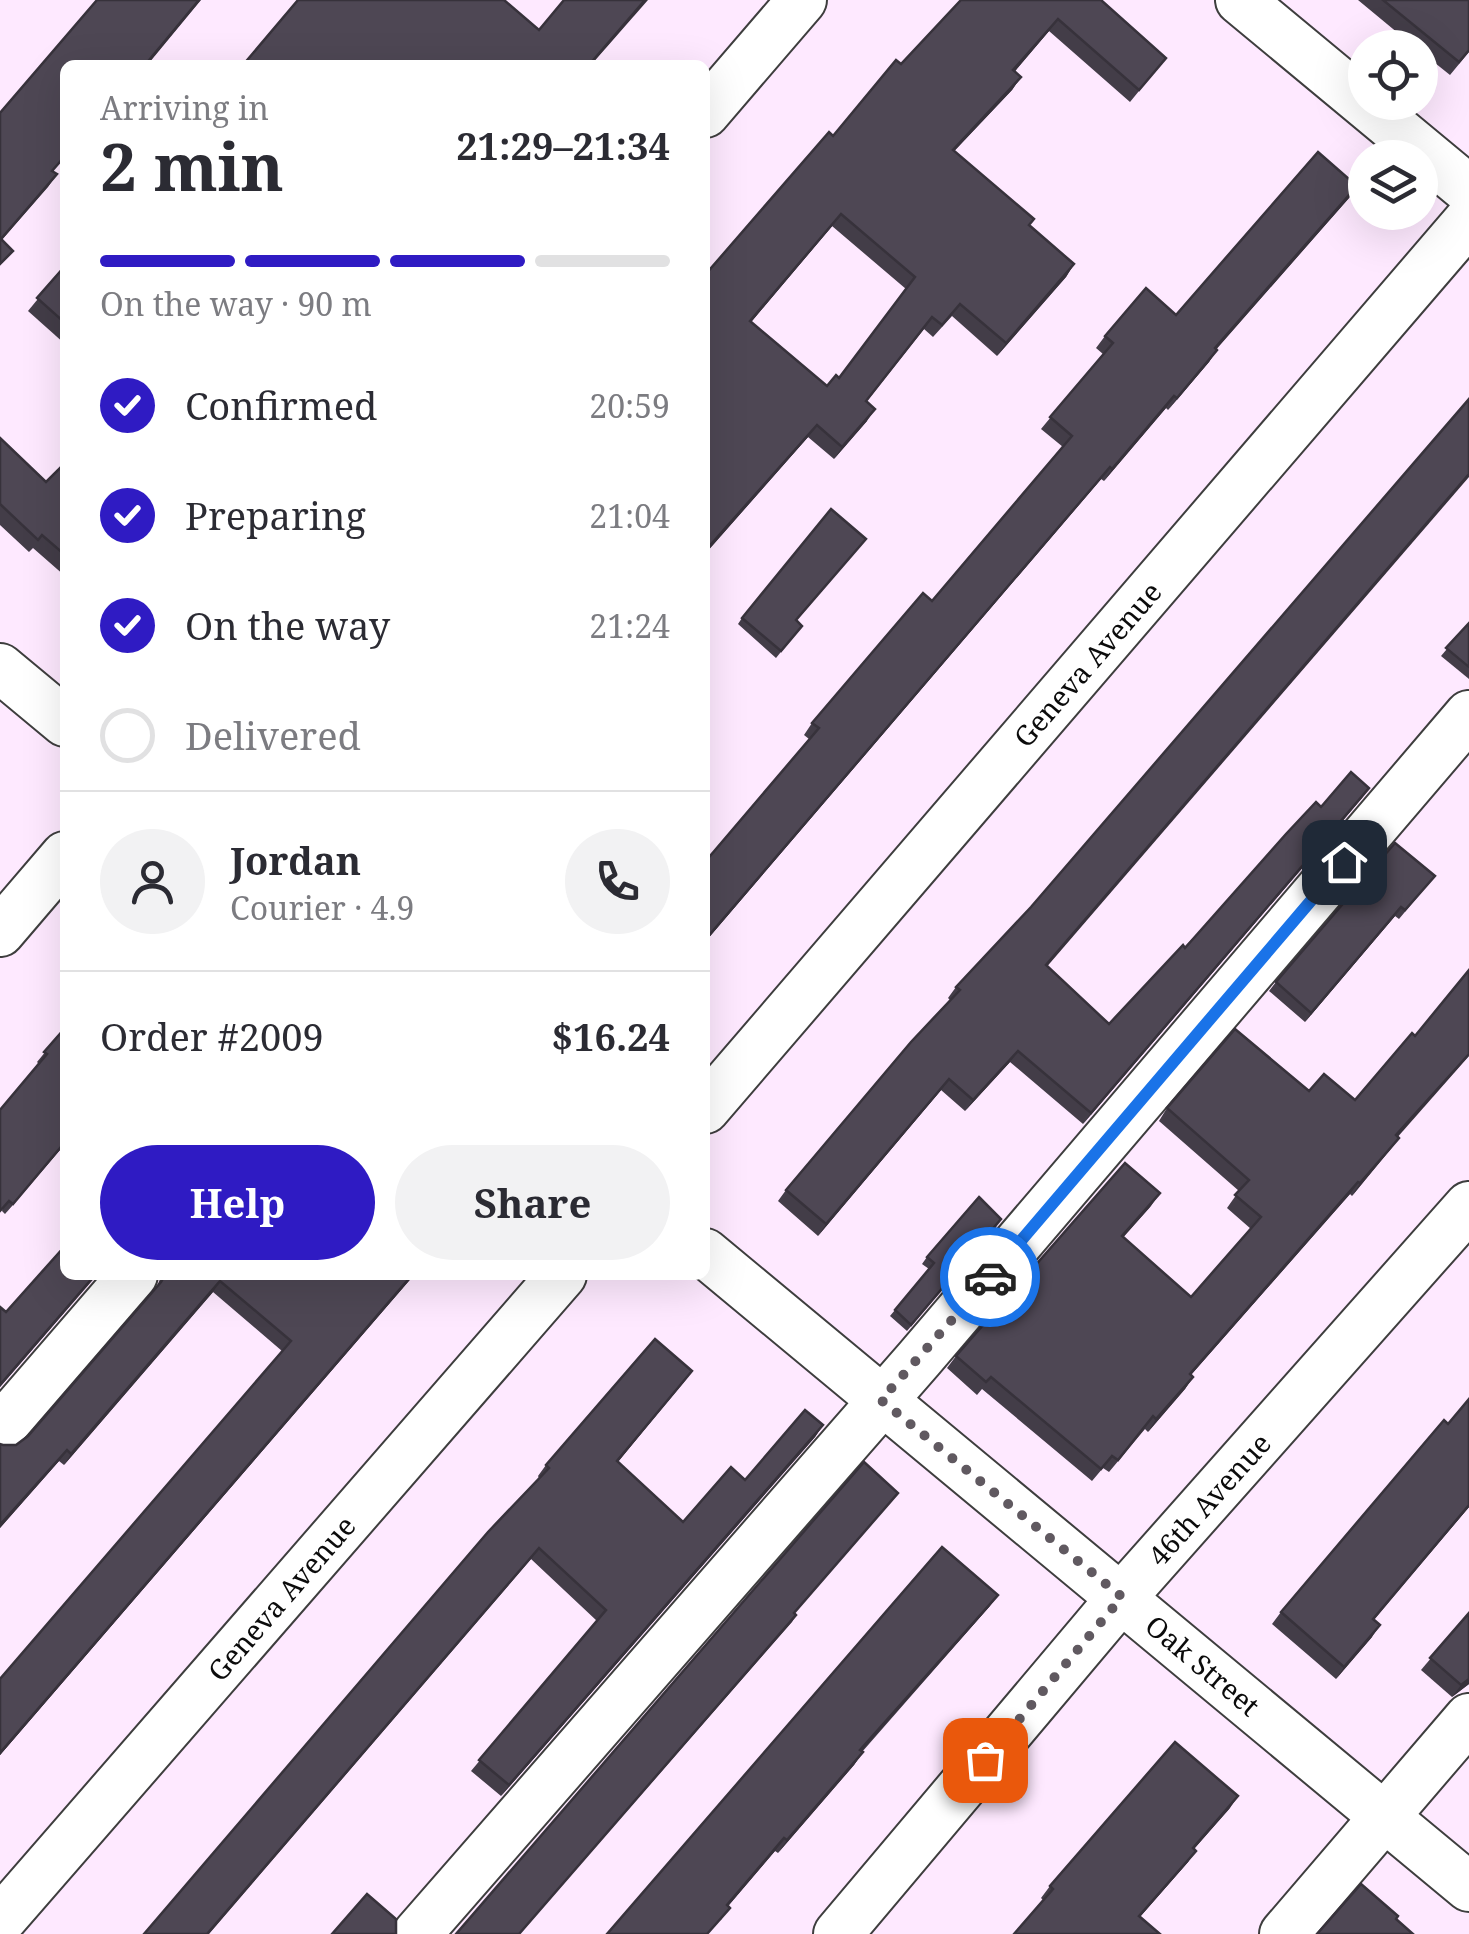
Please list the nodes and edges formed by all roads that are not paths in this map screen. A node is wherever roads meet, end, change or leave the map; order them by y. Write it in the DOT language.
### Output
graph roads {
  1 [pos="802,0"];
  2 [pos="1240,0"];
  3 [pos="710,106"];
  4 [pos="1469,190"];
  5 [pos="1469,220"];
  6 [pos="0,668"];
  7 [pos="1469,716"];
  8 [pos="60,718"];
  9 [pos="60,862"];
  10 [pos="0,932"];
  11 [pos="710,1102"];
  12 [pos="1469,1206"];
  13 [pos="710,1256"];
  14 [pos="129,1280"];
  15 [pos="558,1280"];
  16 [pos="881,1400"];
  17 [pos="0,1429"];
  18 [pos="1122,1597"];
  19 [pos="1469,1718"];
  20 [pos="1385,1817"];
  21 [pos="1469,1887"];
  22 [pos="0,1921"];
  23 [pos="417,1934"];
  24 [pos="838,1934"];
  25 [pos="1284,1934"];
  1 -- 3 [label="street"];
  2 -- 4 [label="street"];
  5 -- 11 [label="street, Geneva Avenue"];
  6 -- 8 [label="street"];
  7 -- 16 [label="street"];
  9 -- 10 [label="street"];
  12 -- 18 [label="street, 46th Avenue"];
  13 -- 16 [label="street, Oak Street"];
  14 -- 17 [label="street"];
  15 -- 22 [label="street, Geneva Avenue"];
  16 -- 18 [label="street, Oak Street"];
  16 -- 23 [label="street"];
  18 -- 20 [label="street, Oak Street"];
  18 -- 24 [label="street, 46th Avenue"];
  19 -- 20 [label="street"];
  20 -- 21 [label="street, Oak Street"];
  20 -- 25 [label="street"];
}
